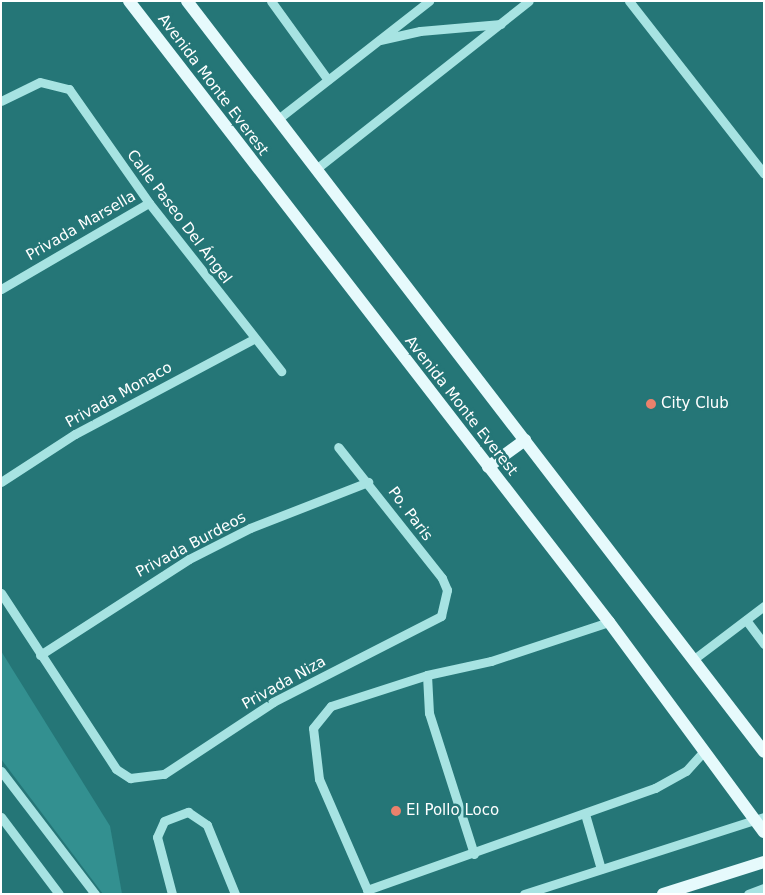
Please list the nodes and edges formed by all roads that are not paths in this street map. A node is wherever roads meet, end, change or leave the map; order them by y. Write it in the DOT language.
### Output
graph roads {
  1 [pos="129,1"];
  2 [pos="187,1"];
  3 [pos="271,1"];
  4 [pos="429,1"];
  5 [pos="529,1"];
  6 [pos="629,1"];
  7 [pos="501,24"];
  8 [pos="376,41"];
  9 [pos="328,80"];
  10 [pos="1,101"];
  11 [pos="278,119"];
  12 [pos="316,169"];
  13 [pos="764,174"];
  14 [pos="149,203"];
  15 [pos="1,289"];
  16 [pos="254,339"];
  17 [pos="281,371"];
  18 [pos="525,440"];
  19 [pos="338,447"];
  20 [pos="488,467"];
  21 [pos="1,482"];
  22 [pos="368,482"];
  23 [pos="1,593"];
  24 [pos="446,604"];
  25 [pos="764,606"];
  26 [pos="746,620"];
  27 [pos="608,622"];
  28 [pos="764,644"];
  29 [pos="40,655"];
  30 [pos="694,660"];
  31 [pos="427,675"];
  32 [pos="704,751"];
  33 [pos="764,752"];
  34 [pos="1,771"];
  35 [pos="585,814"];
  36 [pos="1,817"];
  37 [pos="760,818"];
  38 [pos="764,832"];
  39 [pos="474,854"];
  40 [pos="764,862"];
  41 [pos="601,869"];
  42 [pos="764,888"];
  43 [pos="368,892"];
  44 [pos="59,894"];
  45 [pos="95,894"];
  46 [pos="172,894"];
  47 [pos="235,894"];
  48 [pos="524,894"];
  49 [pos="663,894"];
  50 [pos="748,894"];
  1 -- 20 [label="main road, Avenida Monte Everest"];
  2 -- 11 [label="main road, Avenida Monte Everest"];
  3 -- 9 [label="street"];
  4 -- 8 [label="street"];
  5 -- 7 [label="street"];
  6 -- 13 [label="street"];
  7 -- 8 [label="street"];
  7 -- 12 [label="street"];
  8 -- 9 [label="street"];
  9 -- 11 [label="street"];
  10 -- 14 [label="street, Calle Paseo Del Ángel"];
  11 -- 12 [label="main road, Avenida Monte Everest"];
  12 -- 18 [label="main road, Avenida Monte Everest"];
  14 -- 15 [label="street, Privada Marsella"];
  14 -- 16 [label="street, Calle Paseo Del Ángel"];
  16 -- 17 [label="street, Calle Paseo Del Ángel"];
  16 -- 21 [label="street, Privada Monaco"];
  18 -- 20 [label="main road"];
  18 -- 30 [label="main road, Avenida Monte Everest"];
  19 -- 22 [label="street, Po. Paris"];
  20 -- 27 [label="main road, Avenida Monte Everest"];
  22 -- 24 [label="street, Po. Paris"];
  22 -- 29 [label="street, Privada Burdeos"];
  23 -- 29 [label="street"];
  24 -- 29 [label="street, Privada Niza"];
  25 -- 26 [label="street"];
  26 -- 28 [label="street"];
  26 -- 30 [label="street"];
  27 -- 31 [label="street"];
  27 -- 32 [label="main road, Avenida Monte Everest"];
  30 -- 33 [label="main road, Avenida Monte Everest"];
  31 -- 39 [label="street"];
  31 -- 43 [label="street"];
  32 -- 35 [label="street"];
  32 -- 37 [label="main road, Avenida Monte Everest"];
  34 -- 45 [label="street"];
  35 -- 39 [label="street"];
  35 -- 41 [label="street"];
  36 -- 44 [label="street"];
  37 -- 38 [label="main road, Avenida Monte Everest"];
  37 -- 41 [label="street"];
  39 -- 43 [label="street"];
  40 -- 49 [label="main road"];
  41 -- 48 [label="street"];
  42 -- 50 [label="street"];
  46 -- 47 [label="street"];
}
